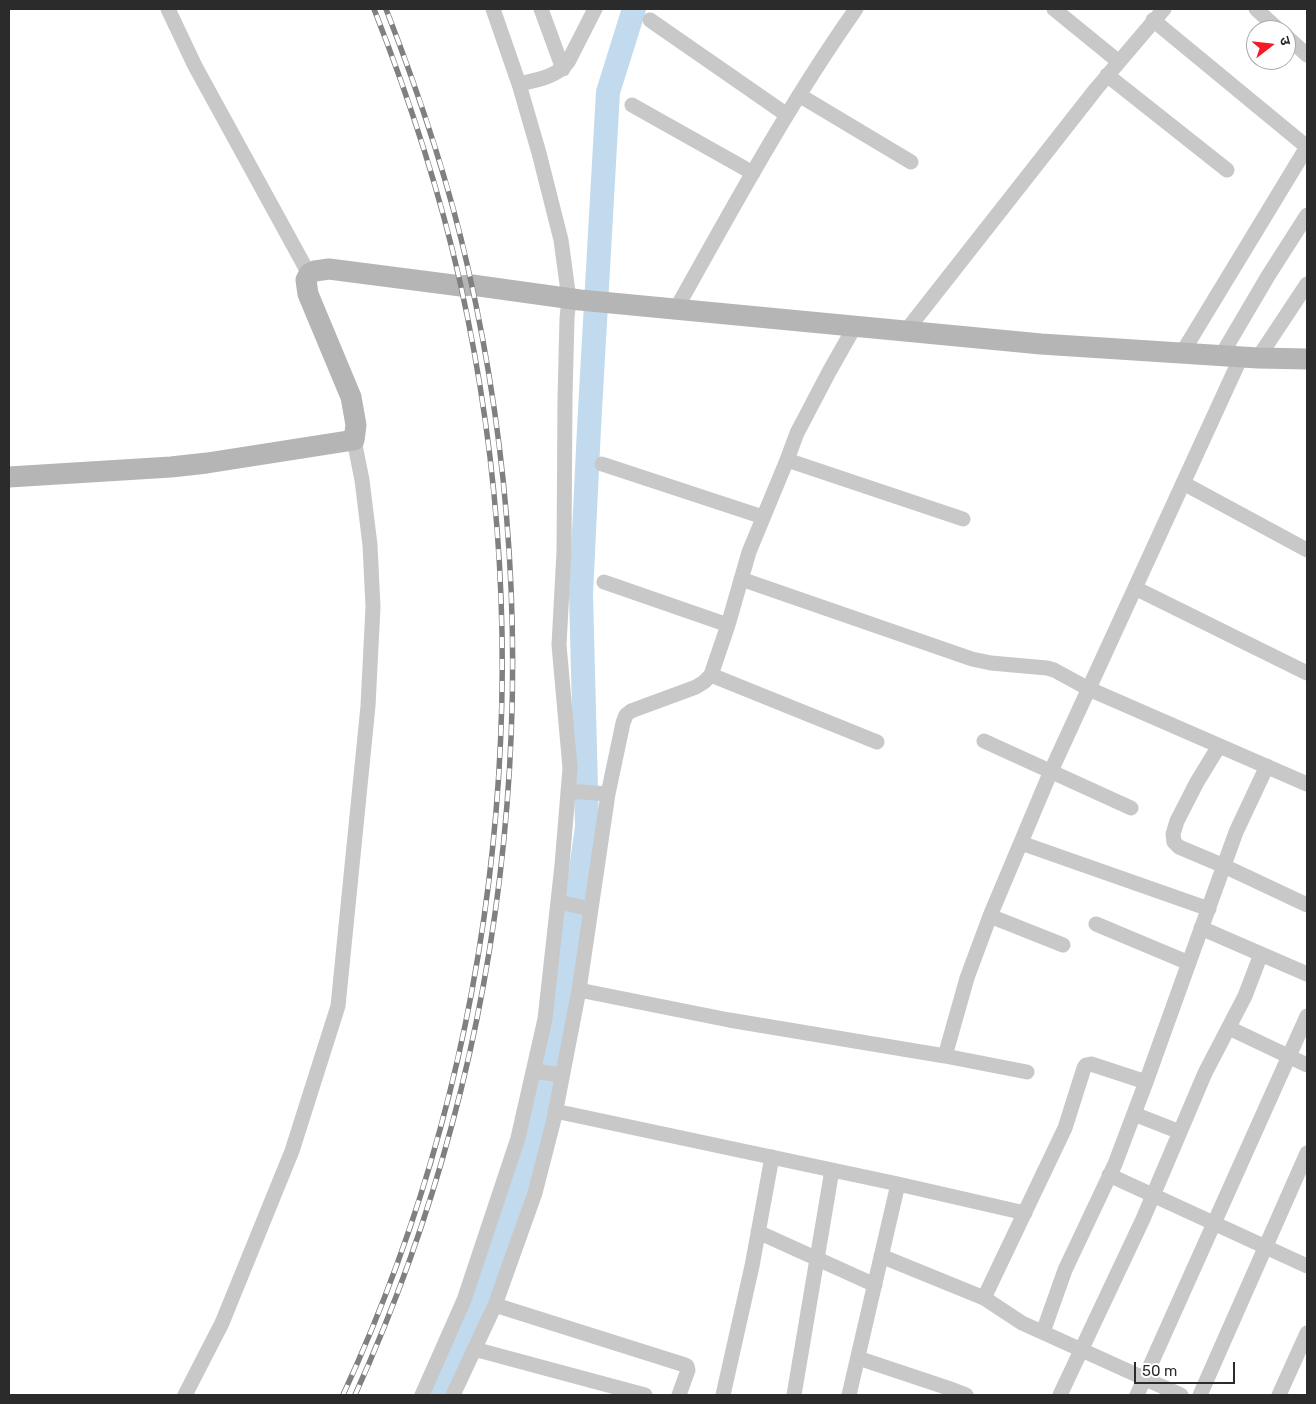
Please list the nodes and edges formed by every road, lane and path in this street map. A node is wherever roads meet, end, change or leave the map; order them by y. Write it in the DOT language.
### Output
graph roads {
  1 [pos="168,9"];
  2 [pos="492,9"];
  3 [pos="541,9"];
  4 [pos="595,9"];
  5 [pos="1164,9"];
  6 [pos="1256,9"];
  7 [pos="851,10"];
  8 [pos="1058,10"];
  9 [pos="650,20"];
  10 [pos="1153,20"];
  11 [pos="1268,20"];
  12 [pos="1296,45"];
  13 [pos="1307,55"];
  14 [pos="1119,62"];
  15 [pos="563,69"];
  16 [pos="1107,76"];
  17 [pos="519,84"];
  18 [pos="799,95"];
  19 [pos="632,105"];
  20 [pos="787,115"];
  21 [pos="1307,147"];
  22 [pos="911,162"];
  23 [pos="1227,170"];
  24 [pos="753,173"];
  25 [pos="1307,215"];
  26 [pos="309,274"];
  27 [pos="1307,284"];
  28 [pos="575,299"];
  29 [pos="676,309"];
  30 [pos="855,326"];
  31 [pos="906,331"];
  32 [pos="1182,353"];
  33 [pos="1240,357"];
  34 [pos="1307,359"];
  35 [pos="354,440"];
  36 [pos="787,460"];
  37 [pos="602,464"];
  38 [pos="9,477"];
  39 [pos="1183,483"];
  40 [pos="763,517"];
  41 [pos="963,518"];
  42 [pos="1307,550"];
  43 [pos="741,579"];
  44 [pos="604,582"];
  45 [pos="1135,588"];
  46 [pos="728,625"];
  47 [pos="1307,673"];
  48 [pos="710,675"];
  49 [pos="1089,689"];
  50 [pos="984,741"];
  51 [pos="877,742"];
  52 [pos="1219,746"];
  53 [pos="1267,766"];
  54 [pos="1051,771"];
  55 [pos="1307,784"];
  56 [pos="568,791"];
  57 [pos="608,794"];
  58 [pos="1131,808"];
  59 [pos="1021,843"];
  60 [pos="1224,866"];
  61 [pos="558,902"];
  62 [pos="1307,904"];
  63 [pos="591,908"];
  64 [pos="1208,909"];
  65 [pos="990,916"];
  66 [pos="1096,924"];
  67 [pos="1201,928"];
  68 [pos="1062,945"];
  69 [pos="1261,954"];
  70 [pos="1189,963"];
  71 [pos="1307,974"];
  72 [pos="579,990"];
  73 [pos="1307,1016"];
  74 [pos="1230,1028"];
  75 [pos="945,1056"];
  76 [pos="1289,1057"];
  77 [pos="1307,1065"];
  78 [pos="533,1071"];
  79 [pos="1027,1072"];
  80 [pos="562,1075"];
  81 [pos="1146,1082"];
  82 [pos="555,1111"];
  83 [pos="1134,1114"];
  84 [pos="1180,1132"];
  85 [pos="1307,1153"];
  86 [pos="772,1157"];
  87 [pos="832,1170"];
  88 [pos="1109,1175"];
  89 [pos="898,1184"];
  90 [pos="1153,1195"];
  91 [pos="1025,1213"];
  92 [pos="1214,1223"];
  93 [pos="758,1232"];
  94 [pos="1266,1247"];
  95 [pos="881,1256"];
  96 [pos="817,1260"];
  97 [pos="1307,1266"];
  98 [pos="875,1286"];
  99 [pos="984,1298"];
  100 [pos="495,1304"];
  101 [pos="1043,1332"];
  102 [pos="1307,1333"];
  103 [pos="474,1348"];
  104 [pos="1082,1350"];
  105 [pos="858,1358"];
  106 [pos="1144,1378"];
  107 [pos="185,1395"];
  108 [pos="422,1395"];
  109 [pos="453,1395"];
  110 [pos="645,1395"];
  111 [pos="679,1395"];
  112 [pos="723,1395"];
  113 [pos="794,1395"];
  114 [pos="849,1395"];
  115 [pos="966,1395"];
  116 [pos="1060,1395"];
  117 [pos="1137,1395"];
  118 [pos="1181,1395"];
  119 [pos="1200,1395"];
  120 [pos="1279,1395"];
  1 -- 26 [label="street"];
  2 -- 17 [label="street"];
  3 -- 15 [label="street"];
  4 -- 15 [label="street"];
  5 -- 10 [label="street"];
  6 -- 11 [label="street"];
  7 -- 18 [label="street"];
  8 -- 14 [label="street"];
  9 -- 20 [label="street"];
  10 -- 14 [label="street"];
  10 -- 21 [label="street"];
  12 -- 13 [label="street"];
  14 -- 16 [label="street"];
  15 -- 17 [label="street"];
  16 -- 23 [label="street"];
  16 -- 31 [label="street"];
  17 -- 28 [label="street"];
  18 -- 20 [label="street"];
  18 -- 22 [label="street"];
  19 -- 24 [label="street"];
  20 -- 24 [label="street"];
  21 -- 32 [label="street"];
  24 -- 29 [label="street"];
  25 -- 33 [label="street"];
  26 -- 28 [label="street"];
  26 -- 35 [label="street"];
  27 -- 33 [label="street"];
  28 -- 29 [label="street"];
  28 -- 56 [label="street"];
  29 -- 30 [label="street"];
  30 -- 31 [label="street"];
  30 -- 36 [label="street"];
  31 -- 32 [label="street"];
  32 -- 33 [label="street"];
  33 -- 34 [label="street"];
  33 -- 39 [label="street"];
  35 -- 38 [label="street"];
  35 -- 107 [label="street"];
  36 -- 40 [label="street"];
  36 -- 41 [label="street"];
  37 -- 40 [label="street"];
  39 -- 42 [label="street"];
  39 -- 45 [label="street"];
  40 -- 43 [label="street"];
  43 -- 46 [label="street"];
  43 -- 49 [label="street"];
  44 -- 46 [label="street"];
  45 -- 47 [label="street"];
  45 -- 49 [label="street"];
  46 -- 48 [label="street"];
  48 -- 51 [label="street"];
  48 -- 57 [label="street"];
  49 -- 52 [label="street"];
  49 -- 54 [label="street"];
  50 -- 54 [label="street"];
  52 -- 53 [label="street"];
  52 -- 60 [label="street"];
  53 -- 55 [label="street"];
  53 -- 60 [label="street"];
  54 -- 58 [label="street"];
  54 -- 59 [label="street"];
  56 -- 57 [label="street"];
  56 -- 61 [label="street"];
  57 -- 63 [label="street"];
  59 -- 64 [label="street"];
  59 -- 65 [label="street"];
  60 -- 62 [label="street"];
  60 -- 64 [label="street"];
  61 -- 63 [label="street"];
  61 -- 78 [label="street"];
  63 -- 72 [label="street"];
  64 -- 67 [label="street"];
  65 -- 68 [label="street"];
  65 -- 75 [label="street"];
  66 -- 70 [label="street"];
  67 -- 69 [label="street"];
  67 -- 70 [label="street"];
  69 -- 71 [label="street"];
  69 -- 74 [label="street"];
  70 -- 81 [label="street"];
  72 -- 75 [label="street"];
  72 -- 80 [label="street"];
  73 -- 76 [label="street"];
  74 -- 76 [label="street"];
  74 -- 84 [label="street"];
  75 -- 79 [label="street"];
  76 -- 77 [label="street"];
  76 -- 92 [label="street"];
  78 -- 80 [label="street"];
  78 -- 108 [label="street"];
  80 -- 82 [label="street"];
  81 -- 83 [label="street"];
  81 -- 91 [label="street"];
  82 -- 86 [label="street"];
  82 -- 100 [label="street"];
  83 -- 84 [label="street"];
  83 -- 88 [label="street"];
  84 -- 90 [label="street"];
  85 -- 94 [label="street"];
  86 -- 87 [label="street"];
  86 -- 93 [label="street"];
  87 -- 89 [label="street"];
  87 -- 96 [label="street"];
  88 -- 90 [label="street"];
  88 -- 101 [label="street"];
  89 -- 91 [label="street"];
  89 -- 95 [label="street"];
  90 -- 92 [label="street"];
  90 -- 104 [label="street"];
  91 -- 99 [label="street"];
  92 -- 94 [label="street"];
  92 -- 106 [label="street"];
  93 -- 96 [label="street"];
  93 -- 112 [label="street"];
  94 -- 97 [label="street"];
  94 -- 119 [label="street"];
  95 -- 98 [label="street"];
  95 -- 99 [label="street"];
  96 -- 98 [label="street"];
  96 -- 113 [label="street"];
  98 -- 105 [label="street"];
  99 -- 101 [label="street"];
  100 -- 103 [label="street"];
  100 -- 111 [label="street"];
  101 -- 104 [label="street"];
  102 -- 120 [label="street"];
  103 -- 109 [label="street"];
  103 -- 110 [label="street"];
  104 -- 106 [label="street"];
  104 -- 116 [label="street"];
  105 -- 114 [label="street"];
  105 -- 115 [label="street"];
  106 -- 117 [label="street"];
  106 -- 118 [label="street"];
}
